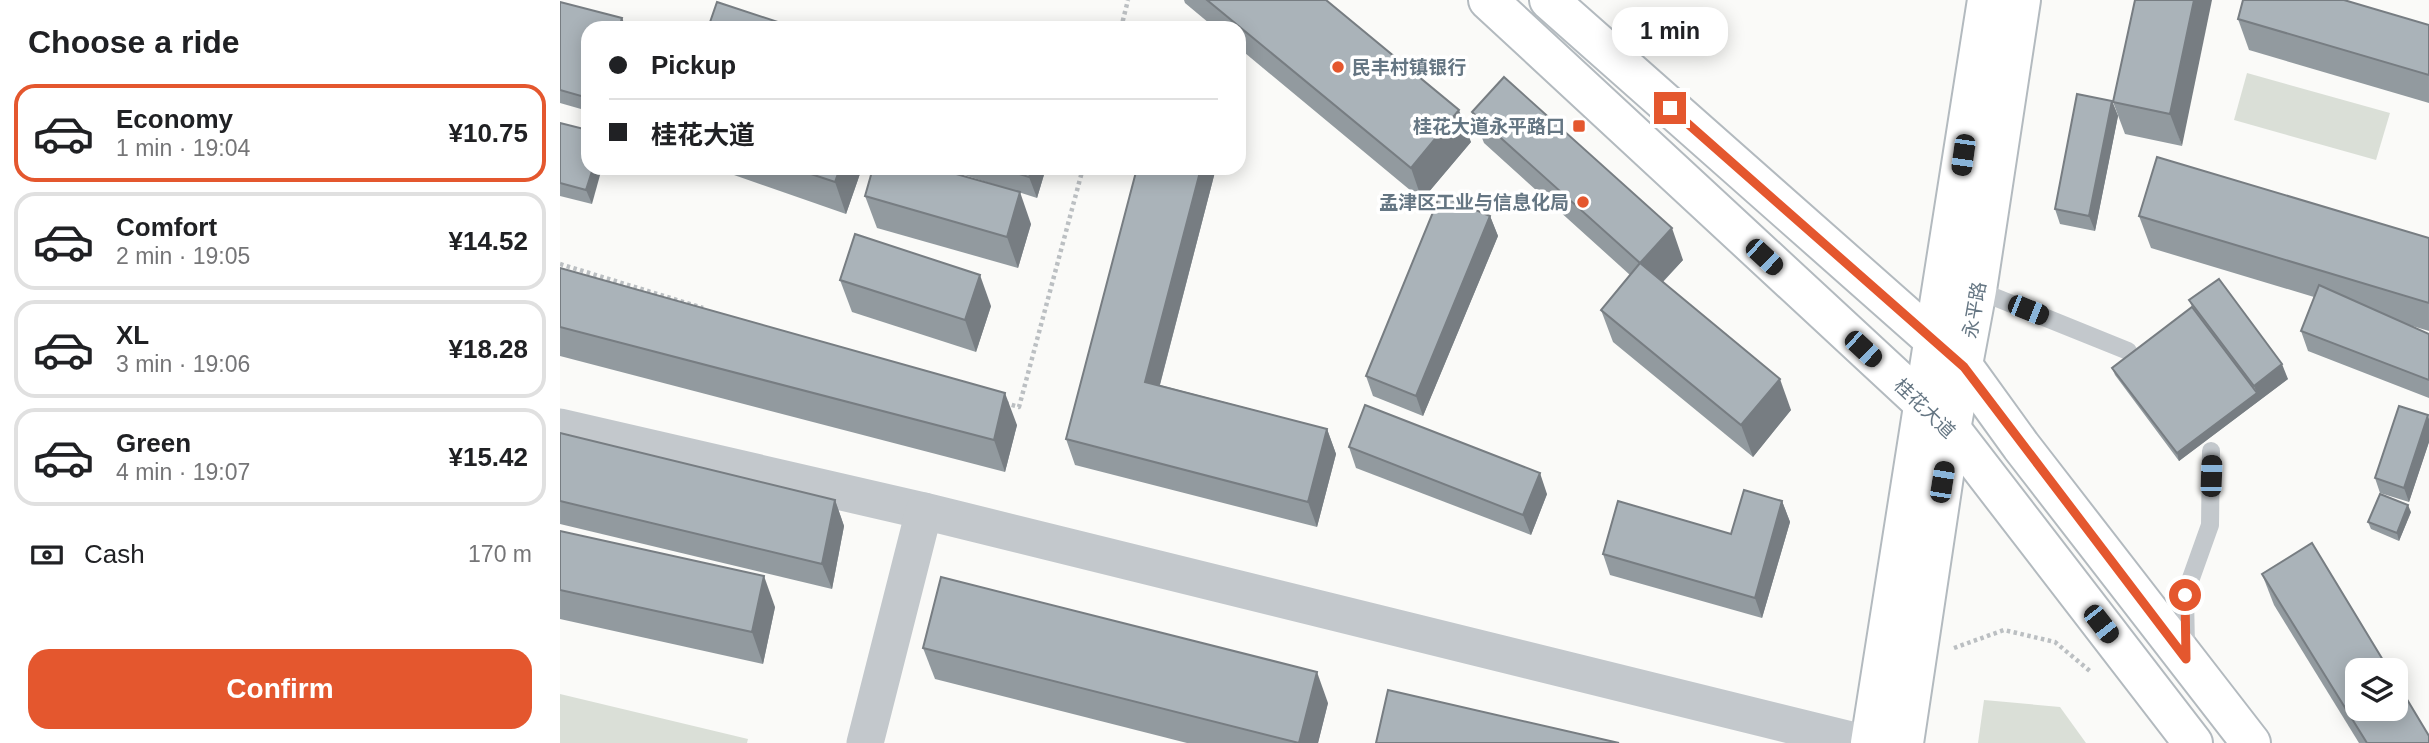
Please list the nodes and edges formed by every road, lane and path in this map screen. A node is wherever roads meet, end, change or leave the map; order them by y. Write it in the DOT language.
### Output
graph roads {
  1 [pos="1128,0"];
  2 [pos="1488,0"];
  3 [pos="1549,0"];
  4 [pos="1987,0"];
  5 [pos="2021,0"];
  6 [pos="1123,21"];
  7 [pos="1081,175"];
  8 [pos="560,264"];
  9 [pos="1977,290"];
  10 [pos="704,309"];
  11 [pos="1932,342"];
  12 [pos="2128,351"];
  13 [pos="1964,367"];
  14 [pos="992,399"];
  15 [pos="1922,404"];
  16 [pos="560,427"];
  17 [pos="1951,429"];
  18 [pos="2211,451"];
  19 [pos="924,511"];
  20 [pos="1950,651"];
  21 [pos="2186,659"];
  22 [pos="2098,677"];
  23 [pos="865,743"];
  24 [pos="1863,743"];
  25 [pos="1870,743"];
  26 [pos="1904,743"];
  27 [pos="2193,743"];
  28 [pos="2251,743"];
  1 -- 6 [label="path"];
  2 -- 15 [label="main road, 桂花大道"];
  3 -- 11 [label="main road"];
  4 -- 11 [label="main road, 永平路"];
  5 -- 9 [label="main road, 永平路"];
  7 -- 14 [label="path"];
  8 -- 10 [label="path"];
  9 -- 12 [label="lane"];
  9 -- 13 [label="main road, 永平路"];
  11 -- 13 [label="main road"];
  11 -- 15 [label="main road, 永平路"];
  13 -- 17 [label="main road, 永平路"];
  13 -- 21 [label="main road"];
  15 -- 17 [label="main road, 桂花大道"];
  15 -- 25 [label="main road, 永平路"];
  16 -- 19 [label="street"];
  17 -- 26 [label="main road, 永平路"];
  17 -- 27 [label="main road, 桂花大道"];
  18 -- 21 [label="lane"];
  19 -- 23 [label="street"];
  19 -- 24 [label="street"];
  20 -- 22 [label="path"];
  21 -- 28 [label="main road"];
}
